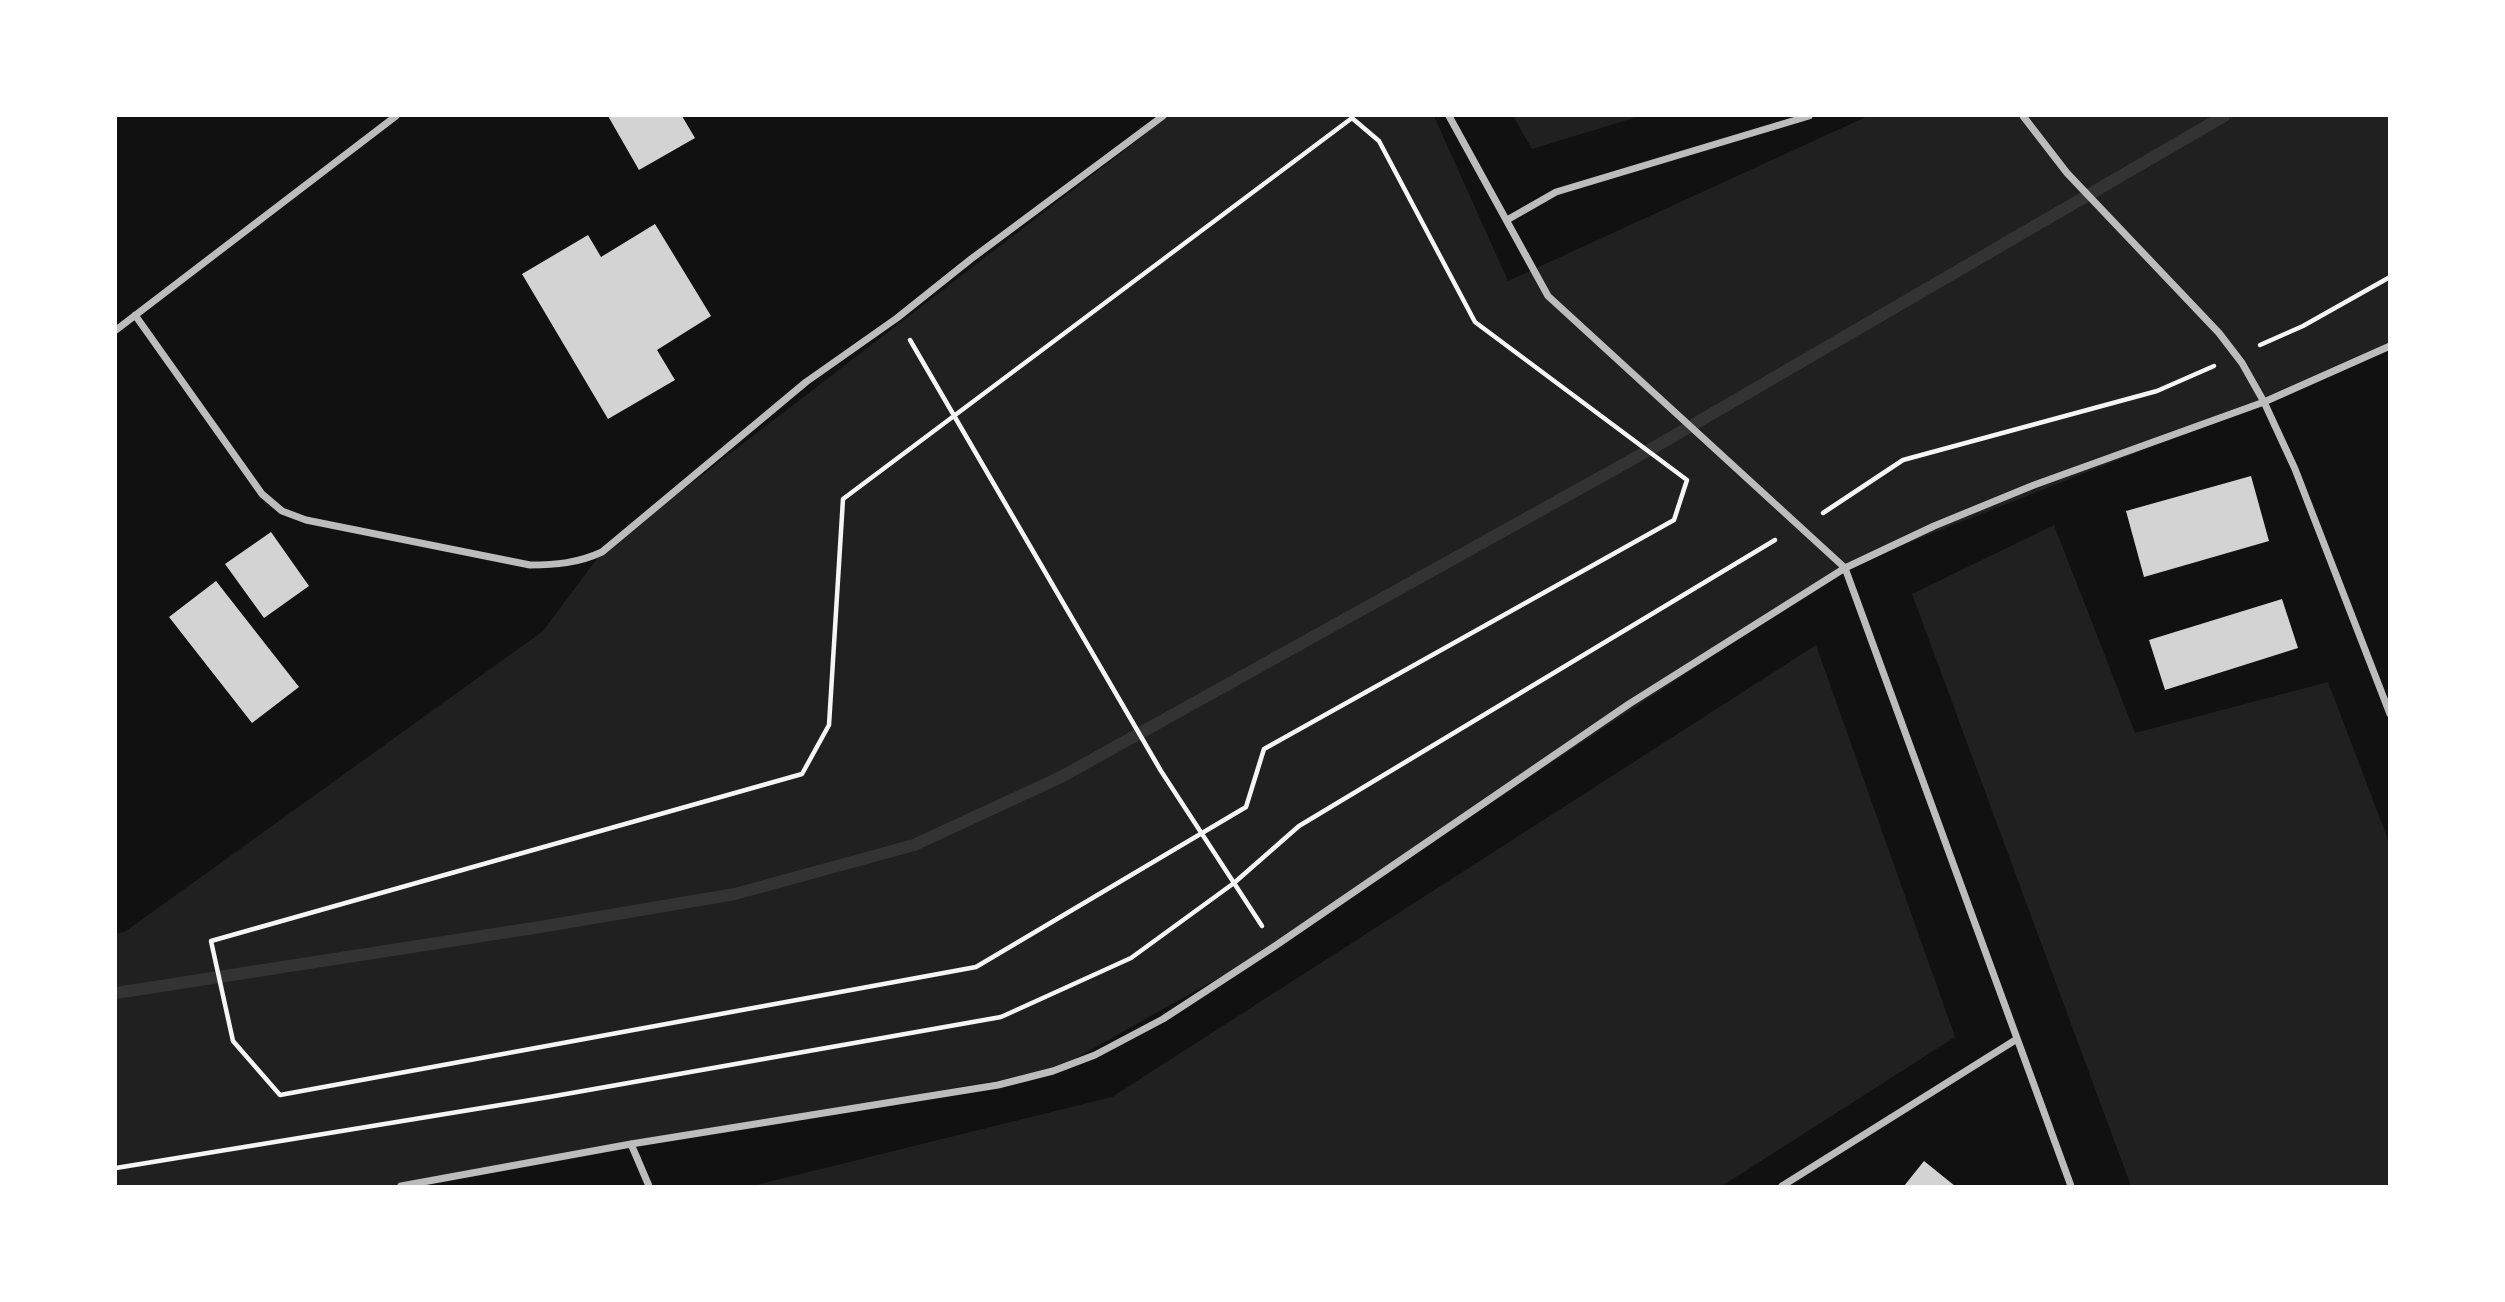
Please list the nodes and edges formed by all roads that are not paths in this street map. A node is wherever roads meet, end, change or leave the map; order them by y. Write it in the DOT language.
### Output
graph roads {
  1 [pos="396,116"];
  2 [pos="1163,116"];
  3 [pos="1449,116"];
  4 [pos="1809,116"];
  5 [pos="2023,116"];
  6 [pos="1507,220"];
  7 [pos="135,315"];
  8 [pos="116,330"];
  9 [pos="2389,346"];
  10 [pos="2264,402"];
  11 [pos="1845,568"];
  12 [pos="2389,714"];
  13 [pos="2017,1039"];
  14 [pos="631,1144"];
  15 [pos="401,1186"];
  16 [pos="649,1186"];
  17 [pos="1782,1186"];
  18 [pos="2071,1186"];
  1 -- 7 [label="street"];
  2 -- 7 [label="street"];
  3 -- 6 [label="street"];
  4 -- 6 [label="street"];
  5 -- 10 [label="street"];
  6 -- 11 [label="street"];
  7 -- 8 [label="street"];
  9 -- 10 [label="street"];
  10 -- 11 [label="street"];
  10 -- 12 [label="street"];
  11 -- 13 [label="street"];
  11 -- 14 [label="street"];
  13 -- 17 [label="street"];
  13 -- 18 [label="street"];
  14 -- 15 [label="street"];
  14 -- 16 [label="street"];
}
